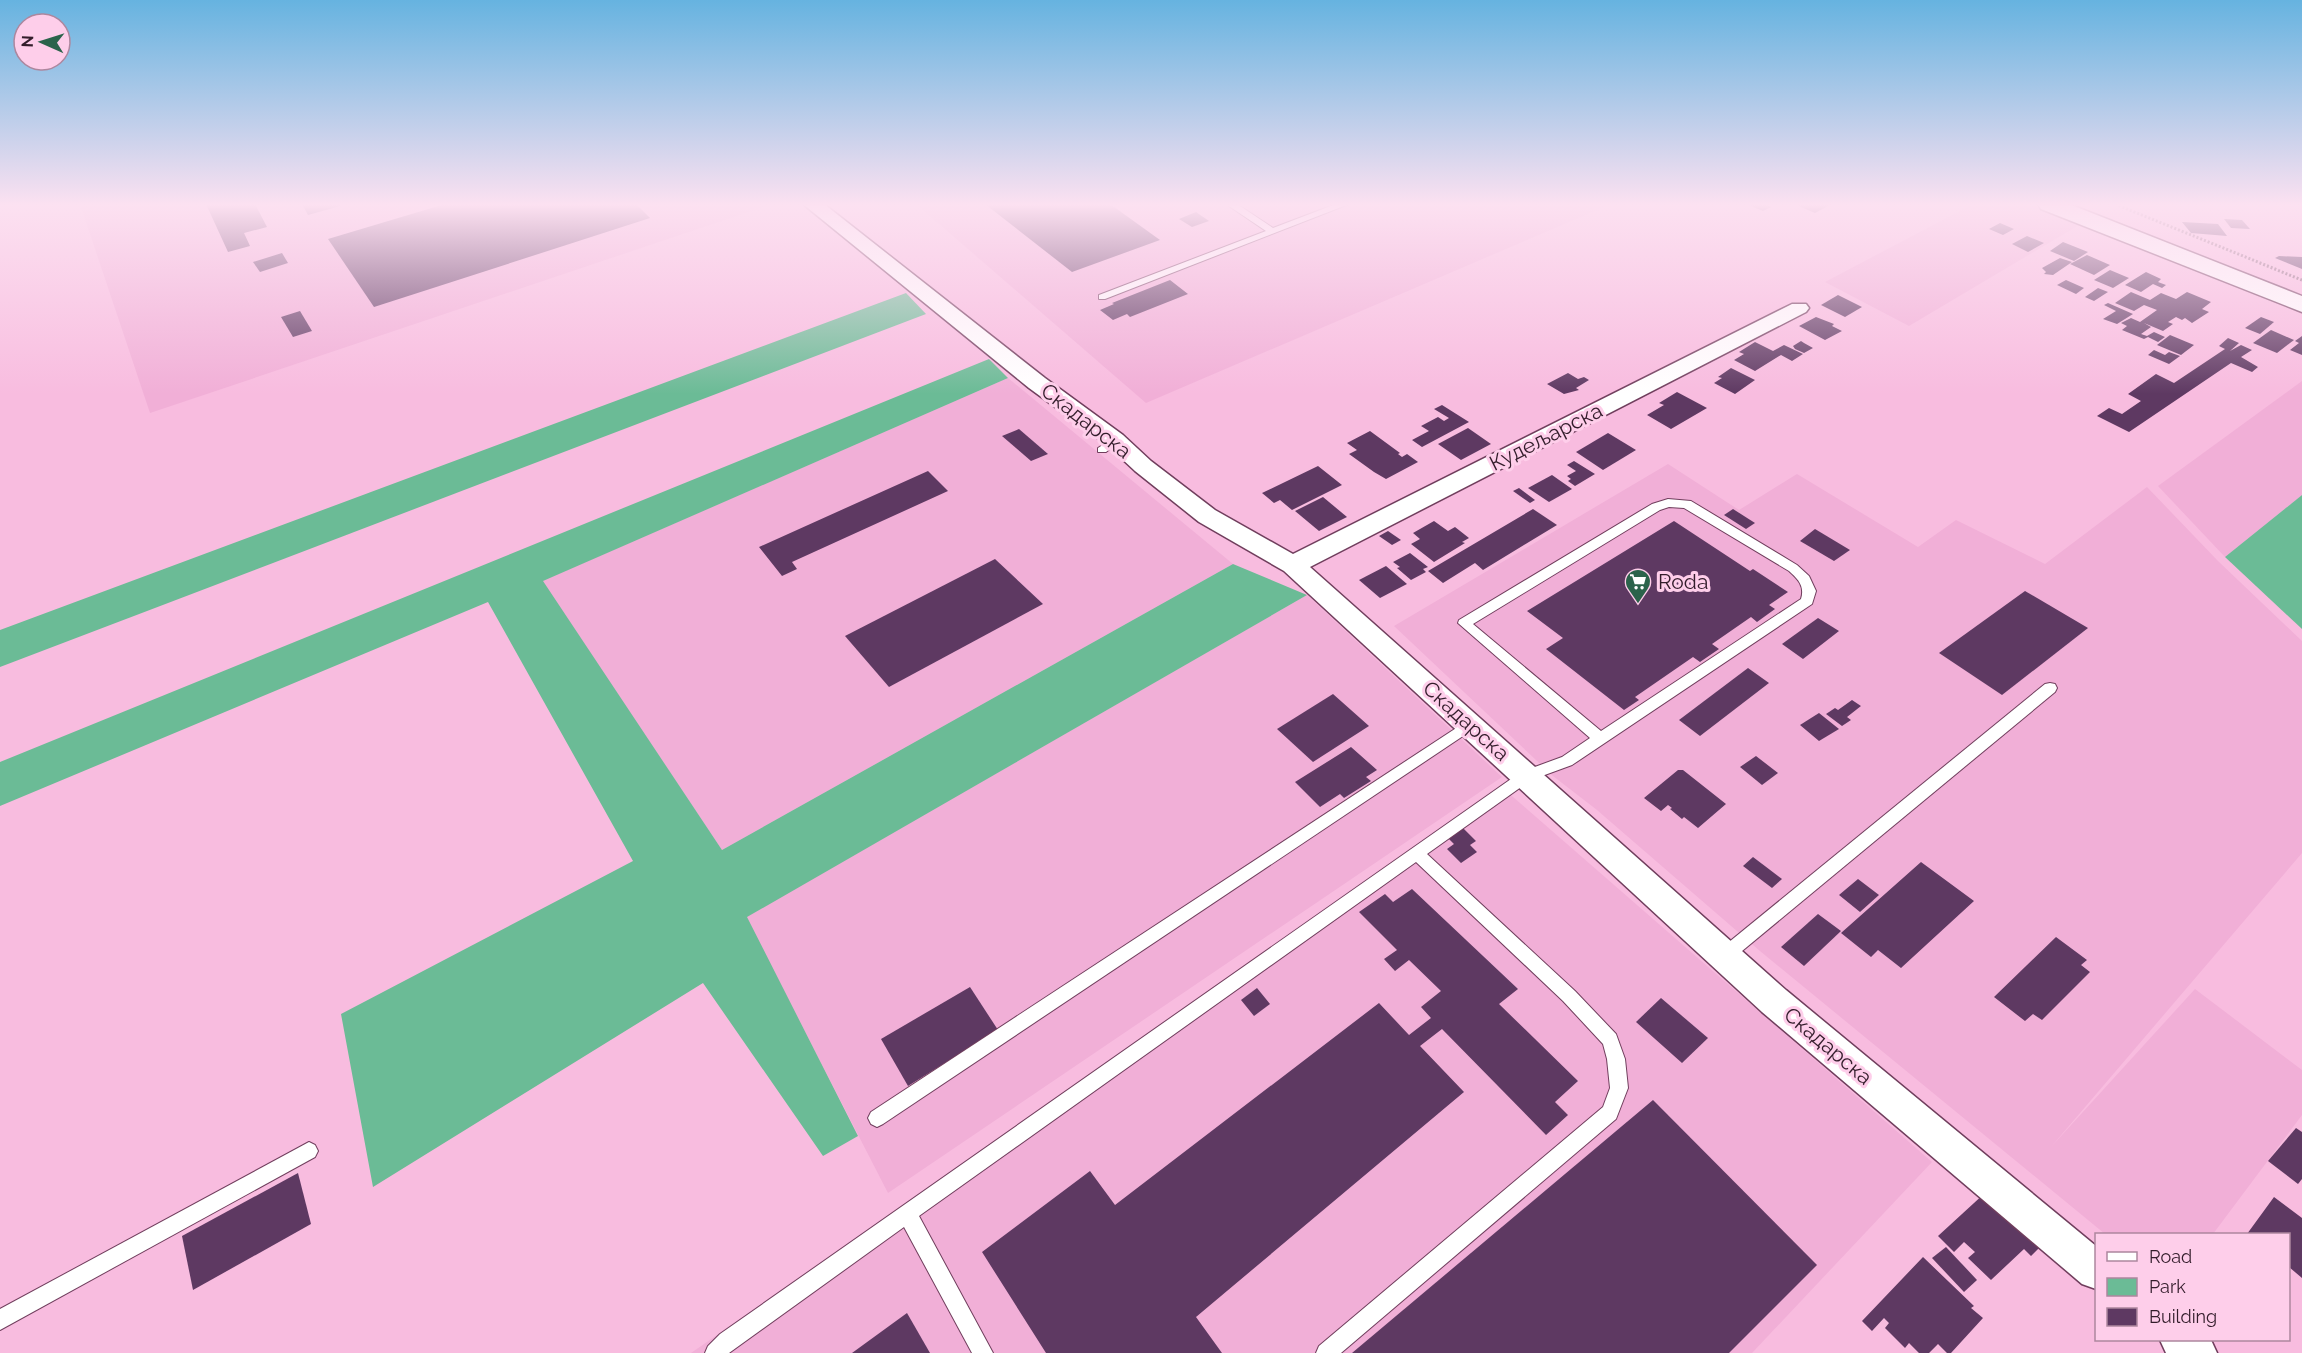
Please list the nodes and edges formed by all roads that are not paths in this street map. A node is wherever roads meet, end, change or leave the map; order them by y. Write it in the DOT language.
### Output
graph roads {
  1 [pos="891,267"];
  2 [pos="1181,267"];
  3 [pos="2207,267"];
  4 [pos="1102,297"];
  5 [pos="2302,305"];
  6 [pos="1799,308"];
  7 [pos="1293,565"];
  8 [pos="2050,688"];
  9 [pos="1470,724"];
  10 [pos="1600,739"];
  11 [pos="1526,776"];
  12 [pos="1416,853"];
  13 [pos="1724,956"];
  14 [pos="878,1118"];
  15 [pos="309,1151"];
  16 [pos="907,1213"];
  17 [pos="2095,1268"];
  18 [pos="0,1320"];
  19 [pos="2181,1341"];
  20 [pos="715,1353"];
  21 [pos="983,1353"];
  22 [pos="1326,1353"];
  23 [pos="2197,1353"];
  1 -- 7 [label="street, Скадарска"];
  2 -- 4 [label="lane"];
  3 -- 5 [label="main road"];
  6 -- 7 [label="street, Кудељарска"];
  7 -- 9 [label="street, Скадарска"];
  8 -- 13 [label="lane"];
  9 -- 11 [label="street, Скадарска"];
  9 -- 14 [label="lane"];
  10 -- 10 [label="lane"];
  10 -- 11 [label="lane"];
  11 -- 12 [label="lane"];
  11 -- 13 [label="street, Скадарска"];
  12 -- 16 [label="lane"];
  12 -- 22 [label="lane"];
  13 -- 17 [label="street, Скадарска"];
  15 -- 18 [label="lane"];
  16 -- 20 [label="lane"];
  16 -- 21 [label="lane"];
  19 -- 23 [label="street"];
}
